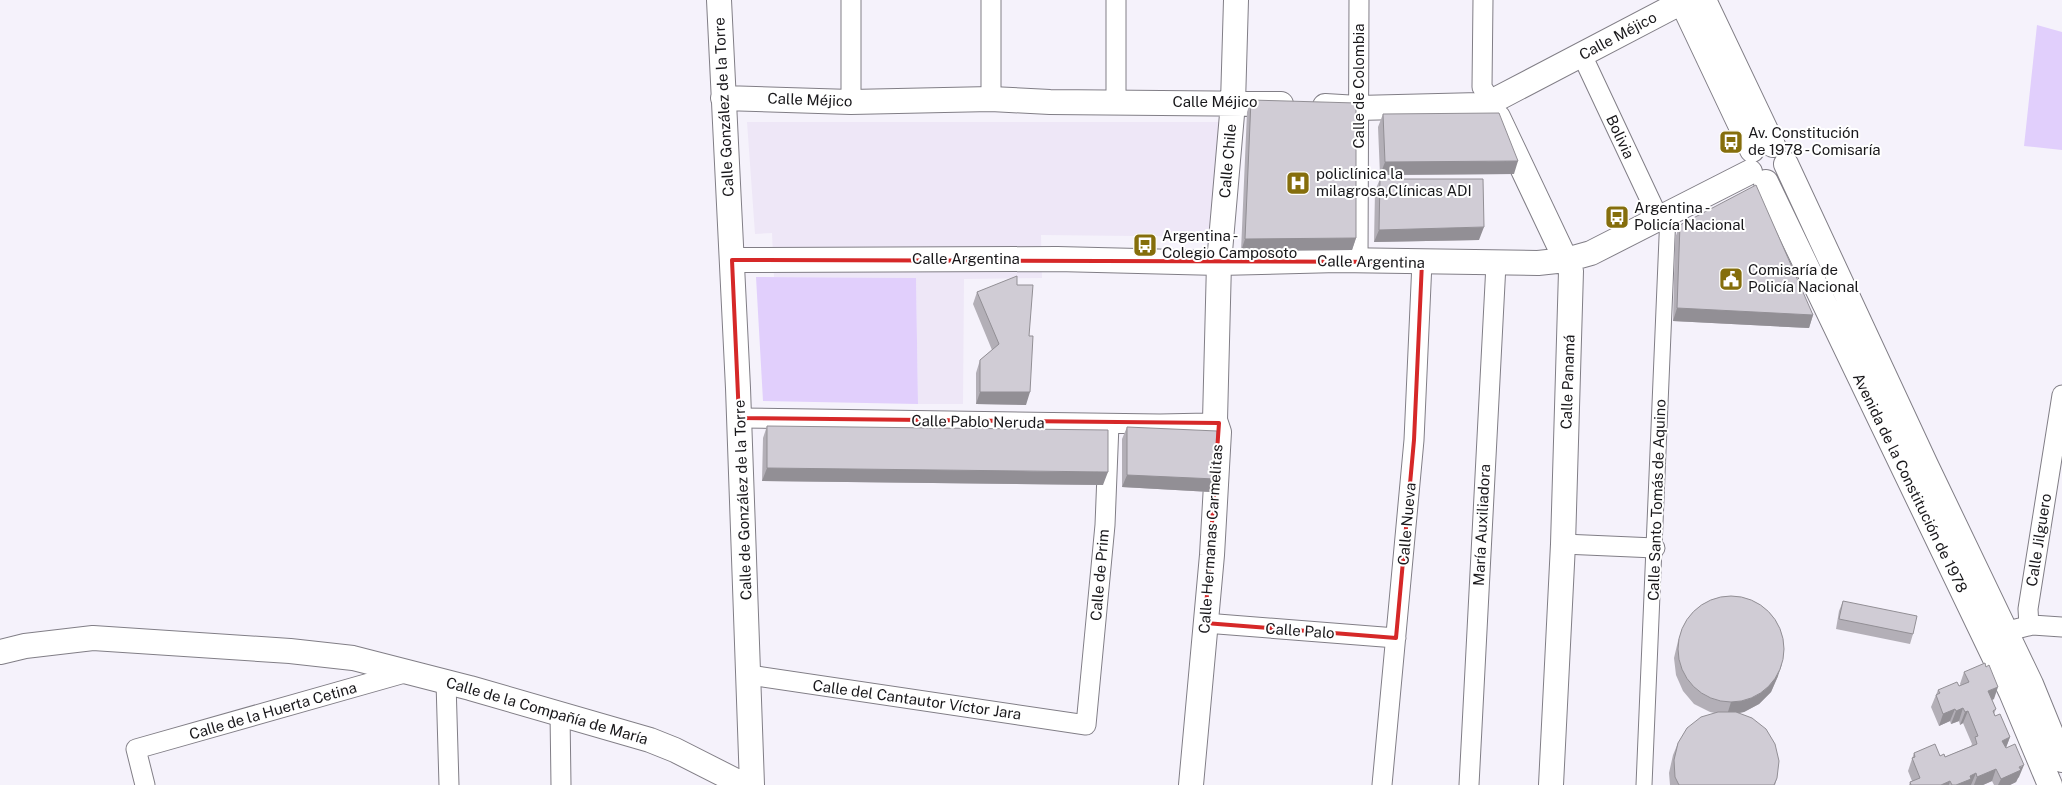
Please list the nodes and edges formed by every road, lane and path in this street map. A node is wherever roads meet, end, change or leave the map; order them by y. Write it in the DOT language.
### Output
graph roads {
  1 [pos="719,0"];
  2 [pos="851,0"];
  3 [pos="991,0"];
  4 [pos="1116,0"];
  5 [pos="1236,0"];
  6 [pos="1359,0"];
  7 [pos="1483,0"];
  8 [pos="1689,1"];
  9 [pos="1582,55"];
  10 [pos="723,98"];
  11 [pos="991,99"];
  12 [pos="851,102"];
  13 [pos="1116,102"];
  14 [pos="1233,102"];
  15 [pos="1491,102"];
  16 [pos="1358,108"];
  17 [pos="1765,163"];
  18 [pos="729,214"];
  19 [pos="1664,216"];
  20 [pos="732,260"];
  21 [pos="1566,260"];
  22 [pos="1358,261"];
  23 [pos="1422,262"];
  24 [pos="1219,263"];
  25 [pos="1496,264"];
  26 [pos="2062,394"];
  27 [pos="739,418"];
  28 [pos="1216,420"];
  29 [pos="1109,424"];
  30 [pos="1563,544"];
  31 [pos="1655,548"];
  32 [pos="1205,623"];
  33 [pos="2029,626"];
  34 [pos="2062,627"];
  35 [pos="2006,631"];
  36 [pos="1396,638"];
  37 [pos="0,652"];
  38 [pos="343,657"];
  39 [pos="409,672"];
  40 [pos="749,675"];
  41 [pos="446,682"];
  42 [pos="348,689"];
  43 [pos="560,713"];
  44 [pos="1086,725"];
  45 [pos="2062,760"];
  46 [pos="134,785"];
  47 [pos="145,785"];
  48 [pos="449,785"];
  49 [pos="561,785"];
  50 [pos="744,785"];
  51 [pos="752,785"];
  52 [pos="1191,785"];
  53 [pos="1382,785"];
  54 [pos="1468,785"];
  55 [pos="1551,785"];
  56 [pos="1644,785"];
  57 [pos="2050,785"];
  1 -- 10 [label="street, Calle González de la Torre"];
  2 -- 12 [label="street"];
  3 -- 11 [label="street"];
  4 -- 13 [label="street"];
  5 -- 14 [label="street, Calle Chile"];
  6 -- 16 [label="street, Calle de Colombia"];
  7 -- 15 [label="street, Calle Panamá"];
  8 -- 9 [label="street, Calle Méjico"];
  8 -- 17 [label="street, Avenida de la Constitución de 1978"];
  9 -- 15 [label="street, Calle Méjico"];
  9 -- 19 [label="street, Bolivia"];
  10 -- 12 [label="street, Calle Méjico"];
  10 -- 18 [label="street, Calle González de la Torre"];
  11 -- 12 [label="street, Calle Méjico"];
  11 -- 13 [label="street, Calle Méjico"];
  13 -- 14 [label="street, Calle Méjico"];
  14 -- 16 [label="street, Calle Méjico"];
  14 -- 24 [label="street, Calle Chile"];
  15 -- 16 [label="street, Calle Méjico"];
  15 -- 21 [label="street, Calle Panamá"];
  16 -- 22 [label="street, Calle de Colombia"];
  17 -- 19 [label="street, Calle Argentina"];
  17 -- 35 [label="street, Avenida de la Constitución de 1978"];
  17 -- 57 [label="street, Avenida de la Constitución de 1978"];
  18 -- 20 [label="street, Calle de González de la Torre"];
  19 -- 21 [label="street, Calle Argentina"];
  19 -- 31 [label="street, Calle Santo Tomás de Aquino"];
  20 -- 24 [label="street, Calle Argentina"];
  20 -- 27 [label="street, Calle de González de la Torre"];
  21 -- 25 [label="street, Calle Argentina"];
  21 -- 30 [label="street, Calle Panamá"];
  22 -- 23 [label="street, Calle Argentina"];
  22 -- 24 [label="street, Calle Argentina"];
  23 -- 25 [label="street, Calle Argentina"];
  23 -- 36 [label="street, Calle Nueva"];
  24 -- 28 [label="street, Calle Hermanas Carmelitas"];
  25 -- 54 [label="street, María Auxiliadora"];
  26 -- 33 [label="street, Calle Jilguero"];
  27 -- 29 [label="street, Calle Pablo Neruda"];
  27 -- 40 [label="street, Calle de González de la Torre"];
  28 -- 29 [label="street, Calle Pablo Neruda"];
  28 -- 32 [label="street, Calle Hermanas Carmelitas"];
  29 -- 44 [label="street, Calle de Prim"];
  30 -- 31 [label="street"];
  30 -- 55 [label="street, Calle Panamá"];
  31 -- 56 [label="street, Calle Santo Tomás de Aquino"];
  32 -- 36 [label="street, Calle Palo"];
  32 -- 52 [label="street, Calle Hermanas Carmelitas"];
  33 -- 34 [label="street"];
  33 -- 35 [label="street"];
  35 -- 45 [label="street, Avenida de la Constitución de 1978"];
  36 -- 53 [label="street, Calle Nueva"];
  37 -- 38 [label="street, Calle de la Compañía de María"];
  38 -- 39 [label="street, Calle de la Compañía de María"];
  38 -- 42 [label="street"];
  39 -- 41 [label="street, Calle de la Compañía de María"];
  39 -- 42 [label="street, Calle de la Huerta Cetina"];
  40 -- 44 [label="street, Calle del Cantautor Víctor Jara"];
  40 -- 51 [label="street, Calle de González de la Torre"];
  41 -- 43 [label="street, Calle de la Compañía de María"];
  41 -- 48 [label="street"];
  42 -- 47 [label="street, Calle de la Huerta Cetina"];
  43 -- 49 [label="street"];
  43 -- 50 [label="street, Calle de la Compañía de María"];
  46 -- 47 [label="street"];
}
